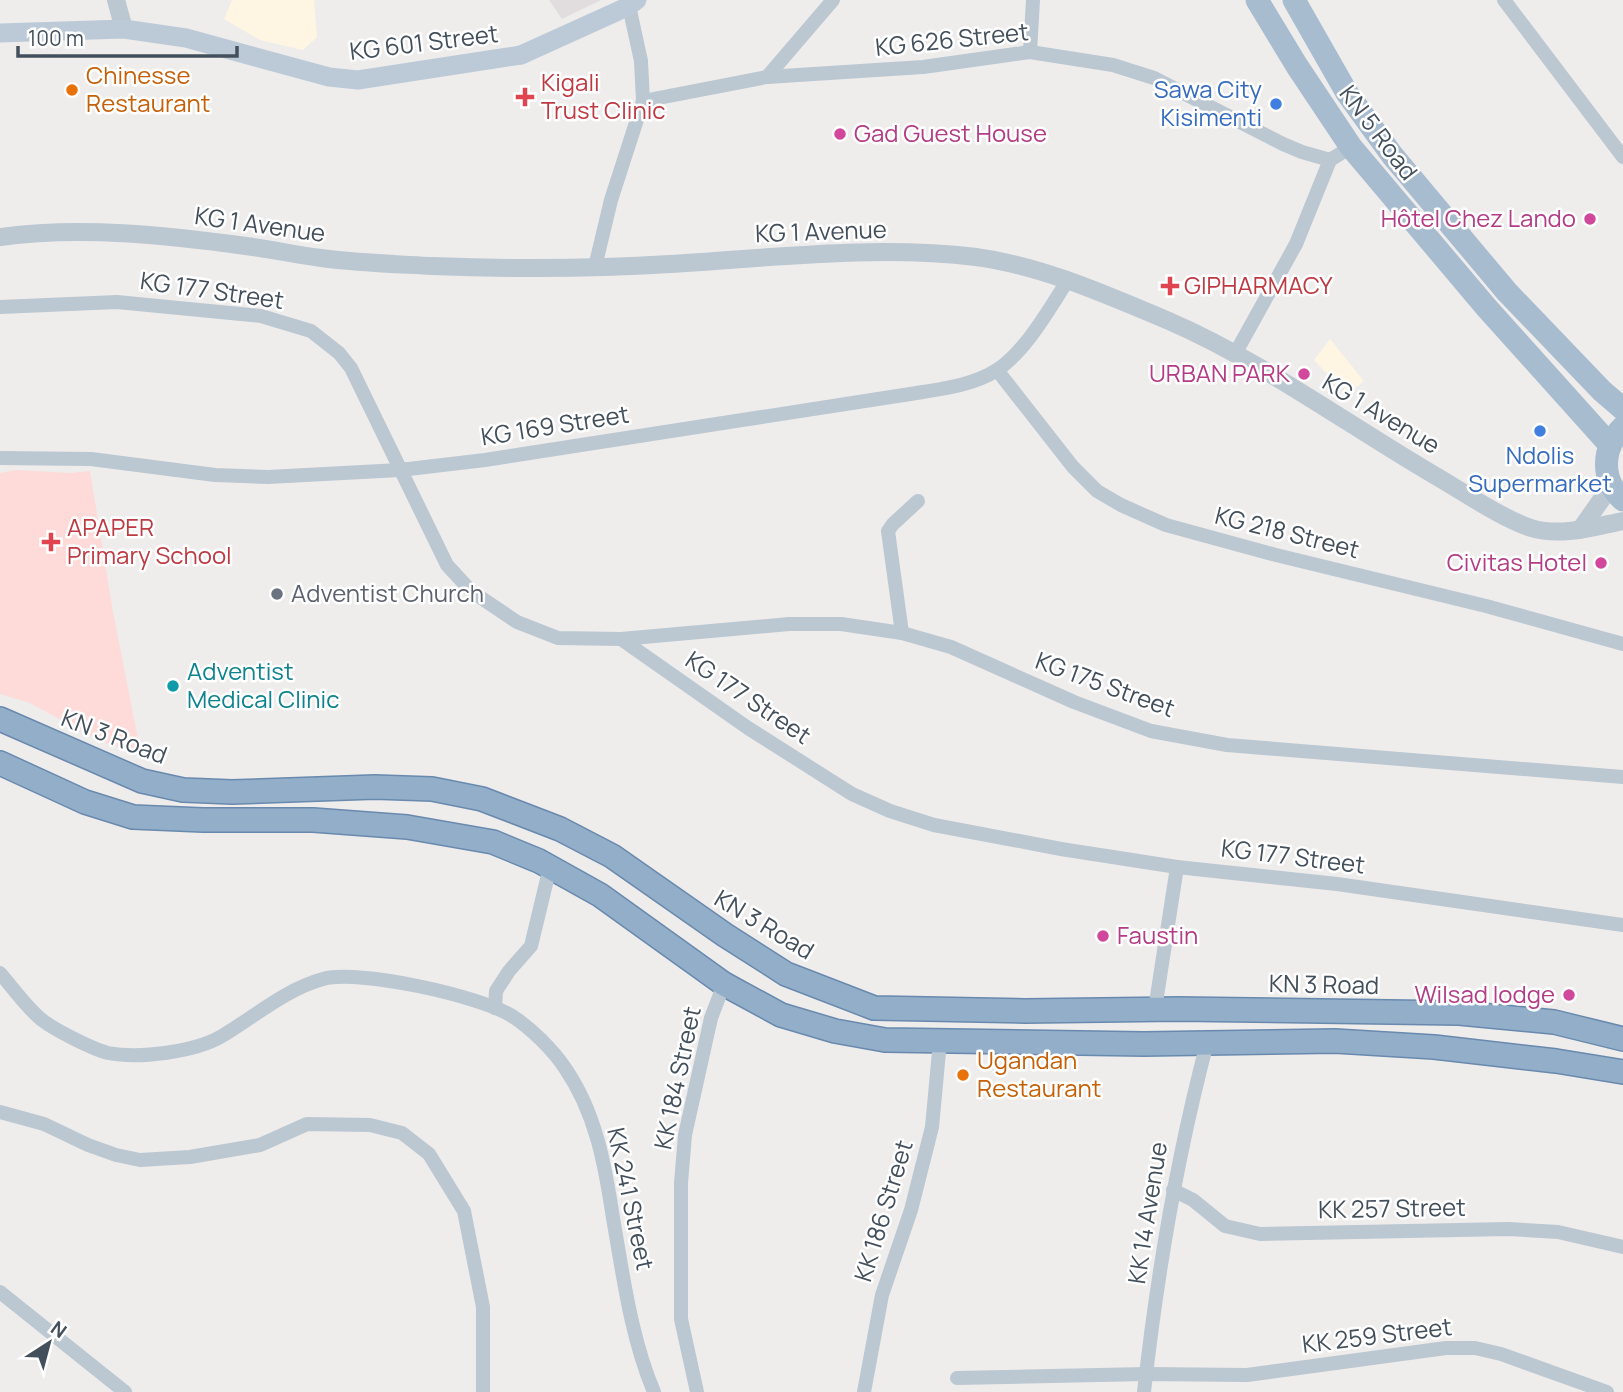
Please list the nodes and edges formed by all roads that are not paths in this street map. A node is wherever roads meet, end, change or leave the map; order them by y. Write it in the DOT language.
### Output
graph roads {
  1 [pos="116,0"];
  2 [pos="833,0"];
  3 [pos="1033,0"];
  4 [pos="1257,0"];
  5 [pos="1294,0"];
  6 [pos="1504,0"];
  7 [pos="633,3"];
  8 [pos="124,29"];
  9 [pos="0,33"];
  10 [pos="1031,52"];
  11 [pos="767,77"];
  12 [pos="643,102"];
  13 [pos="1351,147"];
  14 [pos="1623,157"];
  15 [pos="1330,160"];
  16 [pos="0,237"];
  17 [pos="596,267"];
  18 [pos="1068,280"];
  19 [pos="0,307"];
  20 [pos="1235,354"];
  21 [pos="997,370"];
  22 [pos="1623,409"];
  23 [pos="1616,436"];
  24 [pos="0,458"];
  25 [pos="400,470"];
  26 [pos="1617,493"];
  27 [pos="918,501"];
  28 [pos="1623,521"];
  29 [pos="1580,530"];
  30 [pos="902,633"];
  31 [pos="621,639"];
  32 [pos="1623,643"];
  33 [pos="0,719"];
  34 [pos="0,763"];
  35 [pos="1623,777"];
  36 [pos="550,867"];
  37 [pos="1177,867"];
  38 [pos="1623,925"];
  39 [pos="0,972"];
  40 [pos="724,984"];
  41 [pos="495,1008"];
  42 [pos="1155,1009"];
  43 [pos="1554,1022"];
  44 [pos="1623,1040"];
  45 [pos="940,1041"];
  46 [pos="1207,1043"];
  47 [pos="1556,1061"];
  48 [pos="1623,1072"];
  49 [pos="0,1112"];
  50 [pos="1173,1190"];
  51 [pos="1623,1247"];
  52 [pos="0,1292"];
  53 [pos="1146,1374"];
  54 [pos="957,1378"];
  55 [pos="125,1392"];
  56 [pos="483,1392"];
  57 [pos="654,1392"];
  58 [pos="697,1392"];
  59 [pos="864,1392"];
  60 [pos="1144,1392"];
  61 [pos="1607,1392"];
  1 -- 8 [label="street"];
  2 -- 11 [label="street"];
  3 -- 10 [label="street"];
  4 -- 13 [label="main road, KN 5 Road"];
  5 -- 22 [label="main road, KN 5 Road"];
  6 -- 14 [label="street"];
  7 -- 8 [label="main road, KG 601 Street"];
  7 -- 12 [label="street"];
  8 -- 9 [label="main road, KG 601 Street"];
  10 -- 11 [label="street, KG 626 Street"];
  10 -- 15 [label="street, KG 626 Street"];
  11 -- 12 [label="street, KG 626 Street"];
  12 -- 17 [label="street"];
  13 -- 15 [label="street"];
  13 -- 23 [label="main road, KN 5 Road"];
  15 -- 20 [label="street"];
  16 -- 17 [label="street, KG 1 Avenue"];
  17 -- 18 [label="street, KG 1 Avenue"];
  18 -- 20 [label="street, KG 1 Avenue"];
  18 -- 21 [label="street, KG 169 Street"];
  19 -- 25 [label="street, KG 177 Street"];
  20 -- 29 [label="street, KG 1 Avenue"];
  21 -- 25 [label="street, KG 169 Street"];
  21 -- 32 [label="street, KG 218 Street"];
  23 -- 26 [label="main road"];
  24 -- 25 [label="street, KG 169 Street"];
  25 -- 31 [label="street, KG 177 Street"];
  26 -- 29 [label="street"];
  27 -- 30 [label="street"];
  28 -- 29 [label="street, KG 1 Avenue"];
  30 -- 31 [label="street, KG 175 Street"];
  30 -- 35 [label="street, KG 175 Street"];
  31 -- 37 [label="street, KG 177 Street"];
  33 -- 42 [label="highway, KN 3 Road"];
  34 -- 36 [label="highway"];
  36 -- 40 [label="highway"];
  36 -- 41 [label="street"];
  37 -- 38 [label="street, KG 177 Street"];
  37 -- 42 [label="street"];
  39 -- 41 [label="street, KK 241 Street"];
  40 -- 45 [label="highway"];
  40 -- 58 [label="street, KK 184 Street"];
  41 -- 57 [label="street, KK 241 Street"];
  42 -- 43 [label="highway, KN 3 Road"];
  43 -- 44 [label="highway, KN 3 Road"];
  43 -- 47 [label="highway"];
  45 -- 46 [label="highway"];
  45 -- 59 [label="street, KK 186 Street"];
  46 -- 47 [label="highway"];
  46 -- 50 [label="street, KK 14 Avenue"];
  47 -- 48 [label="highway"];
  49 -- 56 [label="street"];
  50 -- 51 [label="street, KK 257 Street"];
  50 -- 53 [label="street, KK 14 Avenue"];
  52 -- 55 [label="street"];
  53 -- 54 [label="street, KK 259 Street"];
  53 -- 60 [label="street, KK 14 Avenue"];
  53 -- 61 [label="street, KK 259 Street"];
}
